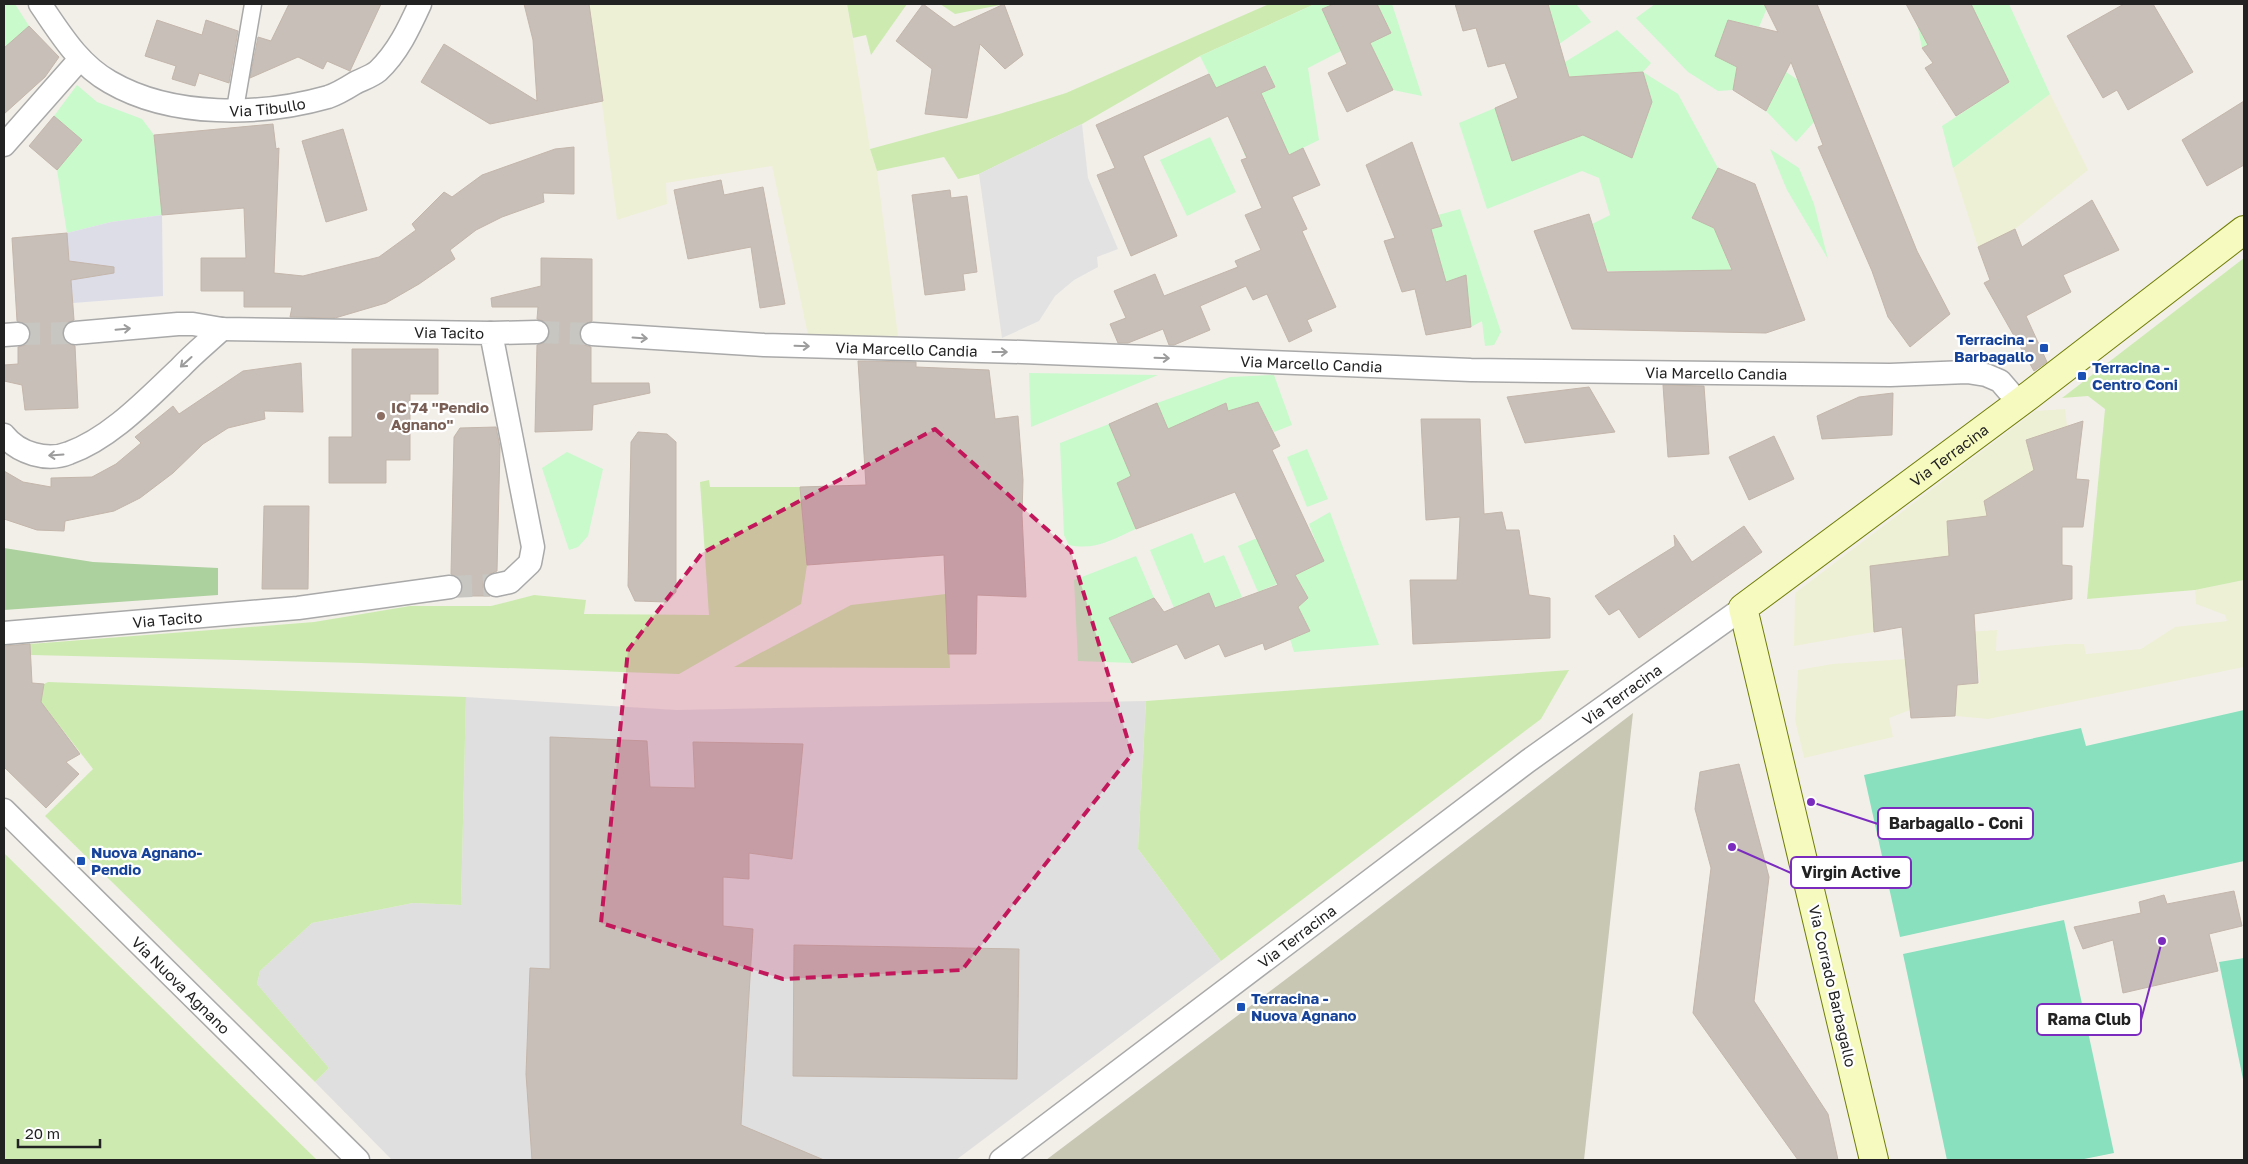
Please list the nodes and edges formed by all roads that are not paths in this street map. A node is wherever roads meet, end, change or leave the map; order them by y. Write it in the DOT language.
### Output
graph roads {
  1 [pos="40,4"];
  2 [pos="253,4"];
  3 [pos="420,4"];
  4 [pos="80,60"];
  5 [pos="236,109"];
  6 [pos="4,145"];
  7 [pos="2244,230"];
  8 [pos="222,329"];
  9 [pos="537,332"];
  10 [pos="75,333"];
  11 [pos="491,333"];
  12 [pos="592,334"];
  13 [pos="2019,403"];
  14 [pos="4,435"];
  15 [pos="496,585"];
  16 [pos="450,586"];
  17 [pos="1743,608"];
  18 [pos="4,633"];
  19 [pos="4,810"];
  20 [pos="358,1160"];
  21 [pos="1001,1160"];
  22 [pos="1874,1160"];
  1 -- 4 [label="street, Via Tibullo"];
  2 -- 5 [label="street"];
  3 -- 5 [label="street, Via Tibullo"];
  4 -- 5 [label="street, Via Tibullo"];
  4 -- 6 [label="street"];
  7 -- 13 [label="main road, Via Terracina"];
  10 -- 8 [label="street, Via Tacito, one-way"];
  8 -- 11 [label="street, Via Tacito"];
  8 -- 14 [label="street, one-way"];
  9 -- 11 [label="street"];
  11 -- 15 [label="street, Via Tacito"];
  12 -- 13 [label="street, Via Marcello Candia, one-way"];
  13 -- 17 [label="main road, Via Terracina"];
  16 -- 18 [label="street, Via Tacito"];
  17 -- 21 [label="street, Via Terracina"];
  17 -- 22 [label="main road, Via Corrado Barbagallo"];
  19 -- 20 [label="street, Via Nuova Agnano"];
}
